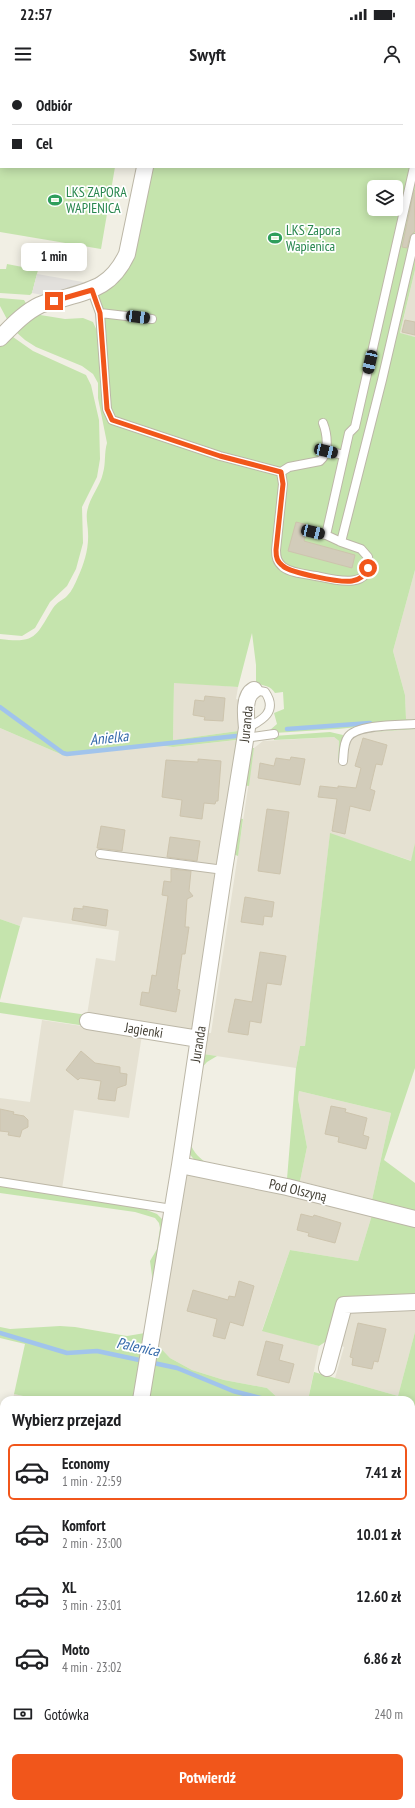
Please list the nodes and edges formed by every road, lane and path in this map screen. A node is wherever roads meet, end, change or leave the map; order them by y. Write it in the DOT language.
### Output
graph roads {
  1 [pos="145,168"];
  2 [pos="414,168"];
  3 [pos="415,238"];
  4 [pos="92,290"];
  5 [pos="100,313"];
  6 [pos="152,319"];
  7 [pos="0,338"];
  8 [pos="323,423"];
  9 [pos="326,451"];
  10 [pos="344,455"];
  11 [pos="281,472"];
  12 [pos="313,532"];
  13 [pos="326,535"];
  14 [pos="341,542"];
  15 [pos="254,690"];
  16 [pos="415,724"];
  17 [pos="246,733"];
  18 [pos="274,734"];
  19 [pos="343,761"];
  20 [pos="100,854"];
  21 [pos="224,870"];
  22 [pos="88,1021"];
  23 [pos="199,1039"];
  24 [pos="180,1165"];
  25 [pos="0,1182"];
  26 [pos="172,1209"];
  27 [pos="415,1219"];
  28 [pos="415,1302"];
  29 [pos="327,1368"];
  30 [pos="142,1396"];
  1 -- 4 [label="street"];
  2 -- 10 [label="lane"];
  3 -- 14 [label="lane"];
  4 -- 5 [label="lane"];
  4 -- 7 [label="street"];
  5 -- 6 [label="lane"];
  5 -- 11 [label="lane"];
  8 -- 9 [label="lane"];
  9 -- 10 [label="lane"];
  9 -- 11 [label="lane"];
  10 -- 13 [label="lane"];
  11 -- 14 [label="lane"];
  12 -- 13 [label="lane"];
  13 -- 14 [label="lane"];
  15 -- 17 [label="street, Juranda"];
  15 -- 17 [label="lane"];
  16 -- 19 [label="lane"];
  17 -- 18 [label="lane"];
  17 -- 21 [label="street, Juranda"];
  20 -- 21 [label="lane"];
  21 -- 23 [label="street, Juranda"];
  22 -- 23 [label="street, Jagienki"];
  23 -- 24 [label="street, Juranda"];
  24 -- 26 [label="street, Juranda"];
  24 -- 27 [label="street, Pod Olszyną"];
  25 -- 26 [label="lane"];
  26 -- 30 [label="street, Juranda"];
  28 -- 29 [label="street"];
}
